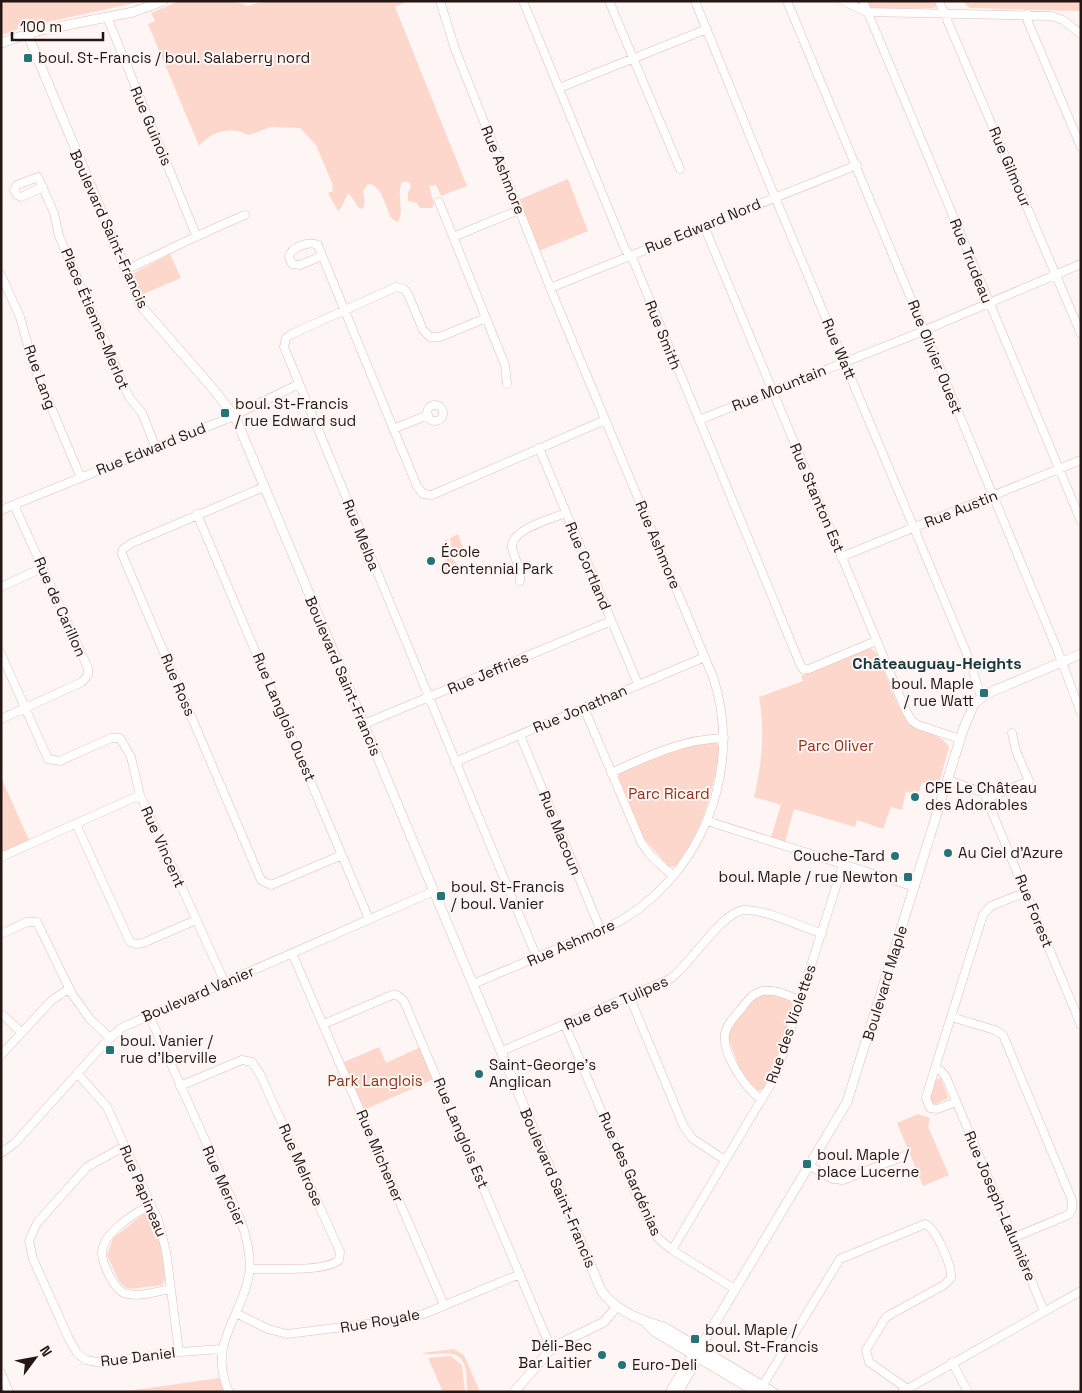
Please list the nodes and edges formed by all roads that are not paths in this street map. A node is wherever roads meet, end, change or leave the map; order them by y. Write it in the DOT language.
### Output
graph roads {
  1 [pos="163,1"];
  2 [pos="440,1"];
  3 [pos="523,1"];
  4 [pos="609,1"];
  5 [pos="696,1"];
  6 [pos="788,1"];
  7 [pos="843,1"];
  8 [pos="862,1"];
  9 [pos="939,1"];
  10 [pos="867,12"];
  11 [pos="944,12"];
  12 [pos="1027,14"];
  13 [pos="107,17"];
  14 [pos="707,29"];
  15 [pos="27,33"];
  16 [pos="1081,34"];
  17 [pos="1,43"];
  18 [pos="633,58"];
  19 [pos="559,88"];
  20 [pos="1081,147"];
  21 [pos="856,165"];
  22 [pos="680,169"];
  23 [pos="43,187"];
  24 [pos="775,197"];
  25 [pos="438,202"];
  26 [pos="519,210"];
  27 [pos="244,215"];
  28 [pos="704,226"];
  29 [pos="196,235"];
  30 [pos="453,237"];
  31 [pos="322,256"];
  32 [pos="629,256"];
  33 [pos="1081,264"];
  34 [pos="126,270"];
  35 [pos="1056,274"];
  36 [pos="1,275"];
  37 [pos="550,288"];
  38 [pos="988,303"];
  39 [pos="344,310"];
  40 [pos="486,318"];
  41 [pos="924,330"];
  42 [pos="1081,334"];
  43 [pos="844,362"];
  44 [pos="299,384"];
  45 [pos="507,384"];
  46 [pos="772,391"];
  47 [pos="428,415"];
  48 [pos="234,416"];
  49 [pos="605,420"];
  50 [pos="699,420"];
  51 [pos="393,429"];
  52 [pos="156,448"];
  53 [pos="539,448"];
  54 [pos="1081,460"];
  55 [pos="1059,469"];
  56 [pos="81,478"];
  57 [pos="264,487"];
  58 [pos="992,497"];
  59 [pos="14,505"];
  60 [pos="1,510"];
  61 [pos="566,513"];
  62 [pos="197,514"];
  63 [pos="1081,521"];
  64 [pos="914,528"];
  65 [pos="841,557"];
  66 [pos="42,568"];
  67 [pos="520,581"];
  68 [pos="1,586"];
  69 [pos="611,621"];
  70 [pos="876,641"];
  71 [pos="1,654"];
  72 [pos="1081,654"];
  73 [pos="705,657"];
  74 [pos="1061,662"];
  75 [pos="638,684"];
  76 [pos="981,697"];
  77 [pos="428,698"];
  78 [pos="25,708"];
  79 [pos="584,708"];
  80 [pos="1081,714"];
  81 [pos="1,719"];
  82 [pos="364,724"];
  83 [pos="1012,733"];
  84 [pos="520,735"];
  85 [pos="724,738"];
  86 [pos="960,739"];
  87 [pos="455,762"];
  88 [pos="611,773"];
  89 [pos="948,780"];
  90 [pos="140,795"];
  91 [pos="987,798"];
  92 [pos="707,821"];
  93 [pos="76,824"];
  94 [pos="342,855"];
  95 [pos="1,857"];
  96 [pos="843,865"];
  97 [pos="673,876"];
  98 [pos="915,887"];
  99 [pos="434,891"];
  100 [pos="1026,892"];
  101 [pos="369,919"];
  102 [pos="196,920"];
  103 [pos="601,931"];
  104 [pos="1,934"];
  105 [pos="822,934"];
  106 [pos="292,952"];
  107 [pos="537,958"];
  108 [pos="225,982"];
  109 [pos="474,984"];
  110 [pos="69,989"];
  111 [pos="630,998"];
  112 [pos="800,1000"];
  113 [pos="149,1015"];
  114 [pos="4,1016"];
  115 [pos="951,1017"];
  116 [pos="324,1024"];
  117 [pos="565,1025"];
  118 [pos="1081,1025"];
  119 [pos="21,1032"];
  120 [pos="110,1038"];
  121 [pos="502,1051"];
  122 [pos="1,1055"];
  123 [pos="935,1068"];
  124 [pos="77,1073"];
  125 [pos="180,1086"];
  126 [pos="762,1100"];
  127 [pos="956,1102"];
  128 [pos="125,1146"];
  129 [pos="1,1153"];
  130 [pos="904,1156"];
  131 [pos="725,1160"];
  132 [pos="810,1166"];
  133 [pos="151,1205"];
  134 [pos="1013,1238"];
  135 [pos="672,1250"];
  136 [pos="250,1269"];
  137 [pos="520,1274"];
  138 [pos="171,1289"];
  139 [pos="735,1289"];
  140 [pos="1081,1290"];
  141 [pos="444,1305"];
  142 [pos="617,1306"];
  143 [pos="1044,1311"];
  144 [pos="236,1313"];
  145 [pos="553,1347"];
  146 [pos="222,1349"];
  147 [pos="179,1352"];
  148 [pos="697,1353"];
  149 [pos="952,1362"];
  150 [pos="1,1373"];
  151 [pos="759,1390"];
  152 [pos="904,1390"];
  153 [pos="515,1391"];
  154 [pos="9,1392"];
  155 [pos="229,1392"];
  156 [pos="670,1392"];
  157 [pos="678,1392"];
  158 [pos="773,1392"];
  159 [pos="968,1392"];
  1 -- 13 [label="street"];
  2 -- 26 [label="street, Rue Ashmore"];
  3 -- 19 [label="street, Rue Smith"];
  4 -- 18 [label="street"];
  5 -- 14 [label="street, Rue Watt"];
  6 -- 21 [label="street, Rue Olivier Ouest"];
  7 -- 10 [label="street"];
  8 -- 10 [label="street, Rue Trudeau"];
  9 -- 11 [label="street, Rue Gilmour"];
  10 -- 11 [label="street"];
  10 -- 38 [label="street, Rue Trudeau"];
  11 -- 12 [label="street"];
  11 -- 35 [label="street, Rue Gilmour"];
  12 -- 16 [label="street"];
  12 -- 20 [label="street"];
  13 -- 15 [label="street"];
  13 -- 29 [label="street, Rue Guinois"];
  14 -- 18 [label="street"];
  14 -- 24 [label="street, Rue Watt"];
  15 -- 17 [label="street"];
  15 -- 34 [label="street, Boulevard Saint-Francis"];
  18 -- 19 [label="street"];
  18 -- 22 [label="street"];
  19 -- 32 [label="street, Rue Smith"];
  21 -- 24 [label="street, Rue Edward Nord"];
  21 -- 41 [label="street, Rue Olivier Ouest"];
  23 -- 52 [label="street, Place Étienne-Merlot"];
  24 -- 28 [label="street, Rue Edward Nord"];
  24 -- 43 [label="street, Rue Watt"];
  25 -- 30 [label="street"];
  26 -- 30 [label="street"];
  26 -- 37 [label="street, Rue Ashmore"];
  27 -- 29 [label="street"];
  28 -- 32 [label="street, Rue Edward Nord"];
  28 -- 46 [label="street, Rue Stanton Est"];
  29 -- 34 [label="street"];
  30 -- 40 [label="street"];
  31 -- 39 [label="street"];
  32 -- 37 [label="street, Rue Edward Nord"];
  32 -- 50 [label="street, Rue Smith"];
  33 -- 35 [label="street, Rue Mountain"];
  34 -- 48 [label="street, Boulevard Saint-Francis"];
  35 -- 38 [label="street, Rue Mountain"];
  35 -- 42 [label="street, Rue Gilmour"];
  36 -- 56 [label="street, Rue Lang"];
  37 -- 49 [label="street, Rue Ashmore"];
  38 -- 41 [label="street, Rue Mountain"];
  38 -- 55 [label="street, Rue Trudeau"];
  39 -- 40 [label="street, Rue Melba"];
  39 -- 44 [label="street, Rue Melba"];
  39 -- 51 [label="street"];
  40 -- 45 [label="street"];
  41 -- 43 [label="street, Rue Mountain"];
  41 -- 58 [label="street, Rue Olivier Ouest"];
  43 -- 46 [label="street, Rue Mountain"];
  43 -- 64 [label="street, Rue Watt"];
  44 -- 48 [label="street, Rue Edward Sud"];
  44 -- 77 [label="street, Rue Melba"];
  46 -- 50 [label="street, Rue Mountain"];
  46 -- 65 [label="street, Rue Stanton Est"];
  47 -- 51 [label="street"];
  48 -- 52 [label="street, Rue Edward Sud"];
  48 -- 57 [label="street, Boulevard Saint-Francis"];
  49 -- 53 [label="street"];
  49 -- 73 [label="street, Rue Ashmore"];
  50 -- 70 [label="street, Rue Smith"];
  51 -- 53 [label="street"];
  52 -- 56 [label="street, Rue Edward Sud"];
  53 -- 61 [label="street, Rue Cortland"];
  54 -- 55 [label="street, Rue Austin"];
  55 -- 58 [label="street, Rue Austin"];
  55 -- 63 [label="street, Rue Trudeau"];
  56 -- 59 [label="street, Rue Edward Sud"];
  57 -- 62 [label="street, Rue Ross"];
  57 -- 82 [label="street, Boulevard Saint-Francis"];
  58 -- 64 [label="street, Rue Austin"];
  58 -- 74 [label="street, Rue Olivier Ouest"];
  59 -- 60 [label="street, Rue Edward Sud"];
  59 -- 66 [label="street, Rue de Carillon"];
  61 -- 67 [label="street"];
  61 -- 69 [label="street, Rue Cortland"];
  62 -- 94 [label="street, Rue Langlois Ouest"];
  62 -- 94 [label="street, Rue Ross"];
  64 -- 65 [label="street, Rue Austin"];
  64 -- 76 [label="street, Rue Watt"];
  65 -- 70 [label="street, Rue Stanton Est"];
  66 -- 68 [label="street"];
  66 -- 78 [label="street, Rue de Carillon"];
  69 -- 75 [label="street, Rue Cortland"];
  69 -- 77 [label="street, Rue Jeffries"];
  70 -- 86 [label="street, Rue Stanton Est"];
  71 -- 78 [label="street"];
  72 -- 74 [label="street"];
  73 -- 75 [label="street, Rue Jonathan"];
  73 -- 85 [label="street, Rue Ashmore"];
  74 -- 76 [label="street"];
  74 -- 80 [label="street, Rue Olivier Ouest"];
  75 -- 79 [label="street, Rue Jonathan"];
  76 -- 86 [label="street, Boulevard Maple"];
  77 -- 82 [label="street, Rue Jeffries"];
  77 -- 87 [label="street, Rue Melba"];
  78 -- 81 [label="street, Rue de Carillon"];
  78 -- 90 [label="street"];
  79 -- 84 [label="street, Rue Jonathan"];
  79 -- 88 [label="street"];
  82 -- 99 [label="street, Boulevard Saint-Francis"];
  83 -- 91 [label="street"];
  84 -- 87 [label="street, Rue Jonathan"];
  84 -- 103 [label="street, Rue Macoun"];
  85 -- 88 [label="street"];
  85 -- 92 [label="street, Rue Ashmore"];
  86 -- 89 [label="street, Boulevard Maple"];
  87 -- 107 [label="street, Rue Melba"];
  88 -- 97 [label="street"];
  89 -- 91 [label="street"];
  89 -- 98 [label="street, Boulevard Maple"];
  90 -- 93 [label="street, Rue Vincent"];
  90 -- 102 [label="street, Rue Vincent"];
  91 -- 100 [label="street, Rue Forest"];
  92 -- 96 [label="street"];
  92 -- 97 [label="street, Rue Ashmore"];
  93 -- 95 [label="street, Rue Vincent"];
  93 -- 102 [label="street"];
  94 -- 101 [label="street, Rue Langlois Ouest"];
  96 -- 98 [label="street"];
  96 -- 105 [label="street, Rue des Violettes"];
  97 -- 103 [label="street, Rue Ashmore"];
  98 -- 132 [label="street, Boulevard Maple"];
  99 -- 101 [label="street, Boulevard Vanier"];
  99 -- 109 [label="street, Boulevard Saint-Francis"];
  100 -- 115 [label="street"];
  100 -- 118 [label="street, Rue Forest"];
  101 -- 106 [label="street, Boulevard Vanier"];
  102 -- 108 [label="street, Rue Vincent"];
  103 -- 107 [label="street, Rue Ashmore"];
  104 -- 110 [label="street"];
  105 -- 111 [label="street, Rue des Tulipes"];
  105 -- 112 [label="street, Rue des Violettes"];
  106 -- 108 [label="street, Boulevard Vanier"];
  106 -- 116 [label="street, Rue Michener"];
  107 -- 109 [label="street, Rue Ashmore"];
  108 -- 113 [label="street, Boulevard Vanier"];
  109 -- 121 [label="street, Boulevard Saint-Francis"];
  110 -- 119 [label="street"];
  110 -- 120 [label="street"];
  111 -- 117 [label="street, Rue des Tulipes"];
  111 -- 131 [label="street"];
  112 -- 126 [label="street, Rue des Violettes"];
  112 -- 126 [label="street"];
  113 -- 120 [label="street, Boulevard Vanier"];
  113 -- 125 [label="street, Rue Mercier"];
  114 -- 119 [label="street"];
  115 -- 123 [label="street"];
  115 -- 134 [label="street"];
  116 -- 137 [label="street, Rue Langlois Est"];
  116 -- 141 [label="street, Rue Michener"];
  117 -- 121 [label="street, Rue des Tulipes"];
  117 -- 135 [label="street, Rue des Gardénias"];
  119 -- 122 [label="street"];
  120 -- 124 [label="street, Boulevard Vanier"];
  121 -- 142 [label="street, Boulevard Saint-Francis"];
  123 -- 127 [label="street, Rue Joseph-Lalumière"];
  123 -- 127 [label="street"];
  124 -- 128 [label="street, Rue Papineau"];
  124 -- 129 [label="street, Boulevard Vanier"];
  125 -- 136 [label="street, Rue Mercier"];
  125 -- 136 [label="street, Rue Melrose"];
  126 -- 131 [label="street, Rue des Violettes"];
  127 -- 134 [label="street, Rue Joseph-Lalumière"];
  128 -- 133 [label="street, Rue Papineau"];
  128 -- 147 [label="street, Rue Daniel"];
  130 -- 132 [label="street"];
  131 -- 135 [label="street, Rue des Violettes"];
  132 -- 139 [label="street, Boulevard Maple"];
  133 -- 138 [label="street, Rue Papineau"];
  133 -- 138 [label="street"];
  134 -- 143 [label="street, Rue Joseph-Lalumière"];
  135 -- 139 [label="street, Rue des Gardénias"];
  136 -- 144 [label="street, Rue Mercier"];
  137 -- 141 [label="street, Rue Royale"];
  137 -- 145 [label="street, Rue Langlois Est"];
  138 -- 147 [label="street, Rue Papineau"];
  139 -- 148 [label="street, Boulevard Maple"];
  140 -- 143 [label="street"];
  141 -- 144 [label="street, Rue Royale"];
  142 -- 145 [label="street"];
  142 -- 148 [label="street, Boulevard Saint-Francis"];
  143 -- 149 [label="street"];
  144 -- 146 [label="street, Rue Mercier"];
  145 -- 153 [label="street"];
  146 -- 147 [label="street, Rue Daniel"];
  146 -- 155 [label="street, Rue Mercier"];
  148 -- 151 [label="street, Boulevard Saint-Francis"];
  148 -- 156 [label="street, Boulevard Maple"];
  148 -- 157 [label="street, Boulevard Maple"];
  149 -- 152 [label="street"];
  149 -- 159 [label="street"];
  150 -- 154 [label="street"];
  151 -- 152 [label="street"];
  151 -- 158 [label="street, Boulevard Saint-Francis"];
}
